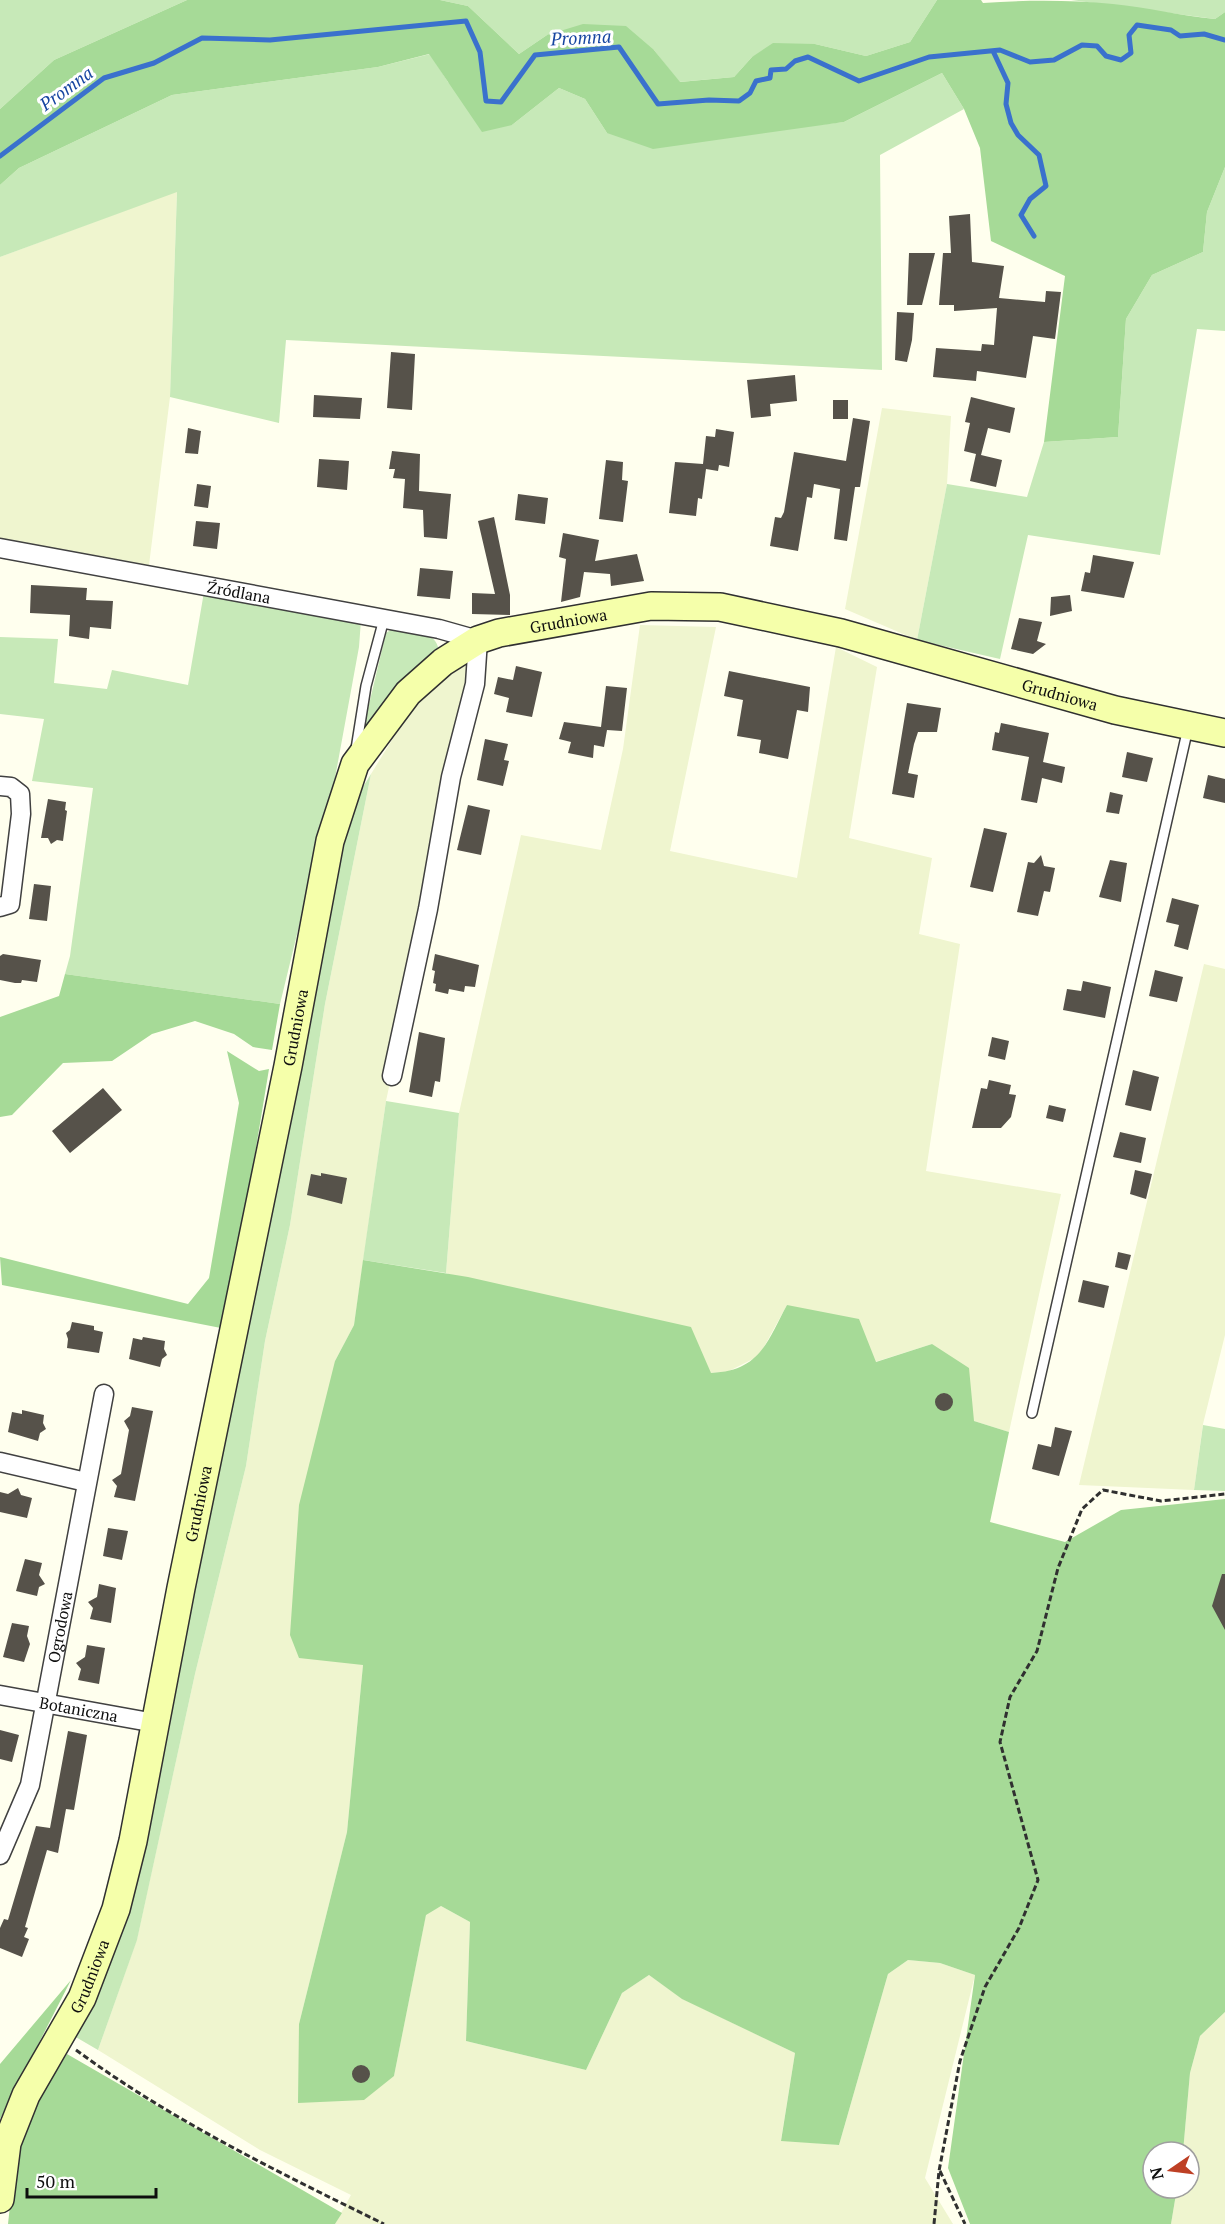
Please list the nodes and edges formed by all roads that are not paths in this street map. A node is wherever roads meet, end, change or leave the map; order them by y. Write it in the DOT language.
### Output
graph roads {
  1 [pos="0,548"];
  2 [pos="384,619"];
  3 [pos="478,639"];
  4 [pos="1188,726"];
  5 [pos="1225,733"];
  6 [pos="356,764"];
  7 [pos="0,786"];
  8 [pos="0,907"];
  9 [pos="392,1077"];
  10 [pos="104,1394"];
  11 [pos="1032,1413"];
  12 [pos="0,1462"];
  13 [pos="86,1482"];
  14 [pos="0,1695"];
  15 [pos="47,1704"];
  16 [pos="155,1723"];
  17 [pos="0,1855"];
  18 [pos="0,2199"];
  1 -- 2 [label="street, Źródlana"];
  2 -- 3 [label="street, Źródlana"];
  2 -- 6 [label="lane"];
  3 -- 4 [label="street, Grudniowa"];
  3 -- 6 [label="street, Grudniowa"];
  3 -- 9 [label="street"];
  4 -- 5 [label="street, Grudniowa"];
  4 -- 11 [label="lane"];
  6 -- 16 [label="street, Grudniowa"];
  7 -- 8 [label="street"];
  10 -- 13 [label="street, Ogrodowa"];
  12 -- 13 [label="street"];
  13 -- 15 [label="street, Ogrodowa"];
  14 -- 15 [label="street, Botaniczna"];
  15 -- 16 [label="street, Botaniczna"];
  15 -- 17 [label="street, Ogrodowa"];
  16 -- 18 [label="street, Grudniowa"];
}
